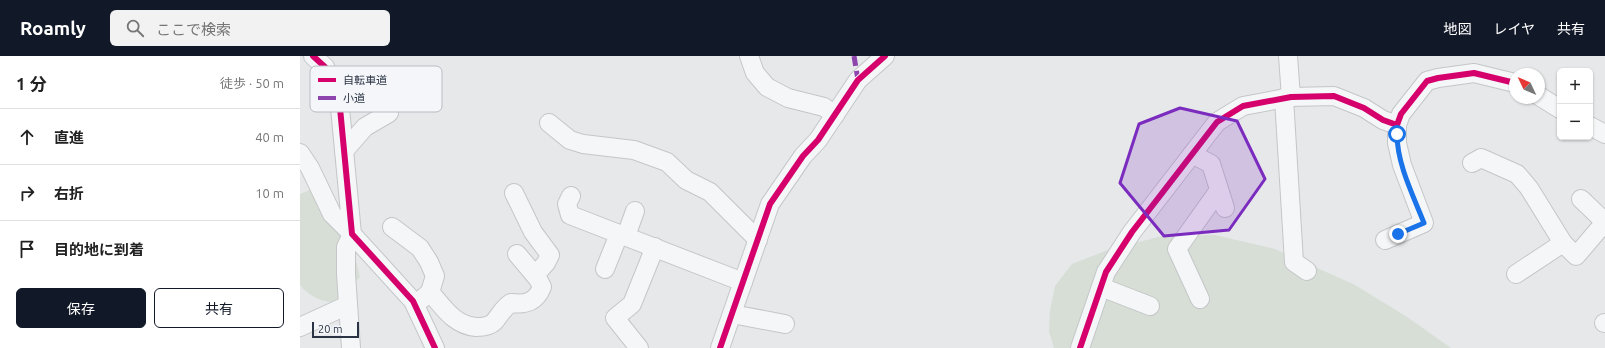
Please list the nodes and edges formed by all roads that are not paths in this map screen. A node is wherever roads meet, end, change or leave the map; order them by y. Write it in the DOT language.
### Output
graph roads {
  1 [pos="313,56"];
  2 [pos="749,56"];
  3 [pos="885,56"];
  4 [pos="1288,56"];
  5 [pos="324,66"];
  6 [pos="1509,82"];
  7 [pos="1288,98"];
  8 [pos="1545,100"];
  9 [pos="1557,107"];
  10 [pos="340,112"];
  11 [pos="389,113"];
  12 [pos="835,115"];
  13 [pos="550,123"];
  14 [pos="1397,124"];
  15 [pos="1593,128"];
  16 [pos="1605,134"];
  17 [pos="344,151"];
  18 [pos="300,153"];
  19 [pos="1192,154"];
  20 [pos="1472,163"];
  21 [pos="1219,190"];
  22 [pos="514,193"];
  23 [pos="572,196"];
  24 [pos="1581,199"];
  25 [pos="1226,208"];
  26 [pos="635,212"];
  27 [pos="1605,222"];
  28 [pos="392,227"];
  29 [pos="352,234"];
  30 [pos="623,235"];
  31 [pos="758,240"];
  32 [pos="1385,240"];
  33 [pos="1562,243"];
  34 [pos="655,248"];
  35 [pos="517,254"];
  36 [pos="605,269"];
  37 [pos="1307,271"];
  38 [pos="1516,274"];
  39 [pos="535,275"];
  40 [pos="743,282"];
  41 [pos="1101,288"];
  42 [pos="430,292"];
  43 [pos="1200,299"];
  44 [pos="415,304"];
  45 [pos="348,305"];
  46 [pos="1150,306"];
  47 [pos="732,314"];
  48 [pos="785,324"];
  49 [pos="300,327"];
  50 [pos="351,348"];
  51 [pos="435,348"];
  52 [pos="639,348"];
  53 [pos="720,348"];
  54 [pos="1080,348"];
  1 -- 5 [label="street"];
  2 -- 12 [label="street"];
  3 -- 12 [label="street"];
  4 -- 7 [label="street"];
  6 -- 14 [label="street"];
  7 -- 14 [label="street"];
  7 -- 19 [label="street"];
  7 -- 37 [label="street"];
  8 -- 9 [label="street"];
  10 -- 17 [label="street"];
  11 -- 17 [label="street"];
  12 -- 31 [label="street"];
  13 -- 31 [label="street"];
  14 -- 32 [label="street"];
  15 -- 16 [label="street"];
  17 -- 29 [label="street"];
  18 -- 29 [label="street"];
  19 -- 21 [label="street"];
  19 -- 41 [label="street"];
  20 -- 33 [label="street"];
  21 -- 25 [label="street"];
  21 -- 43 [label="street"];
  22 -- 39 [label="street"];
  23 -- 30 [label="street"];
  24 -- 27 [label="street"];
  26 -- 30 [label="street"];
  27 -- 33 [label="street"];
  28 -- 42 [label="street"];
  29 -- 44 [label="street"];
  29 -- 45 [label="street"];
  30 -- 34 [label="street"];
  30 -- 36 [label="street"];
  31 -- 40 [label="street"];
  33 -- 38 [label="street"];
  34 -- 40 [label="street"];
  34 -- 52 [label="street"];
  35 -- 39 [label="street"];
  39 -- 42 [label="street"];
  40 -- 47 [label="street"];
  41 -- 46 [label="street"];
  41 -- 54 [label="street"];
  42 -- 44 [label="street"];
  44 -- 51 [label="street"];
  45 -- 49 [label="street"];
  45 -- 50 [label="street"];
  47 -- 48 [label="street"];
  47 -- 53 [label="street"];
}
